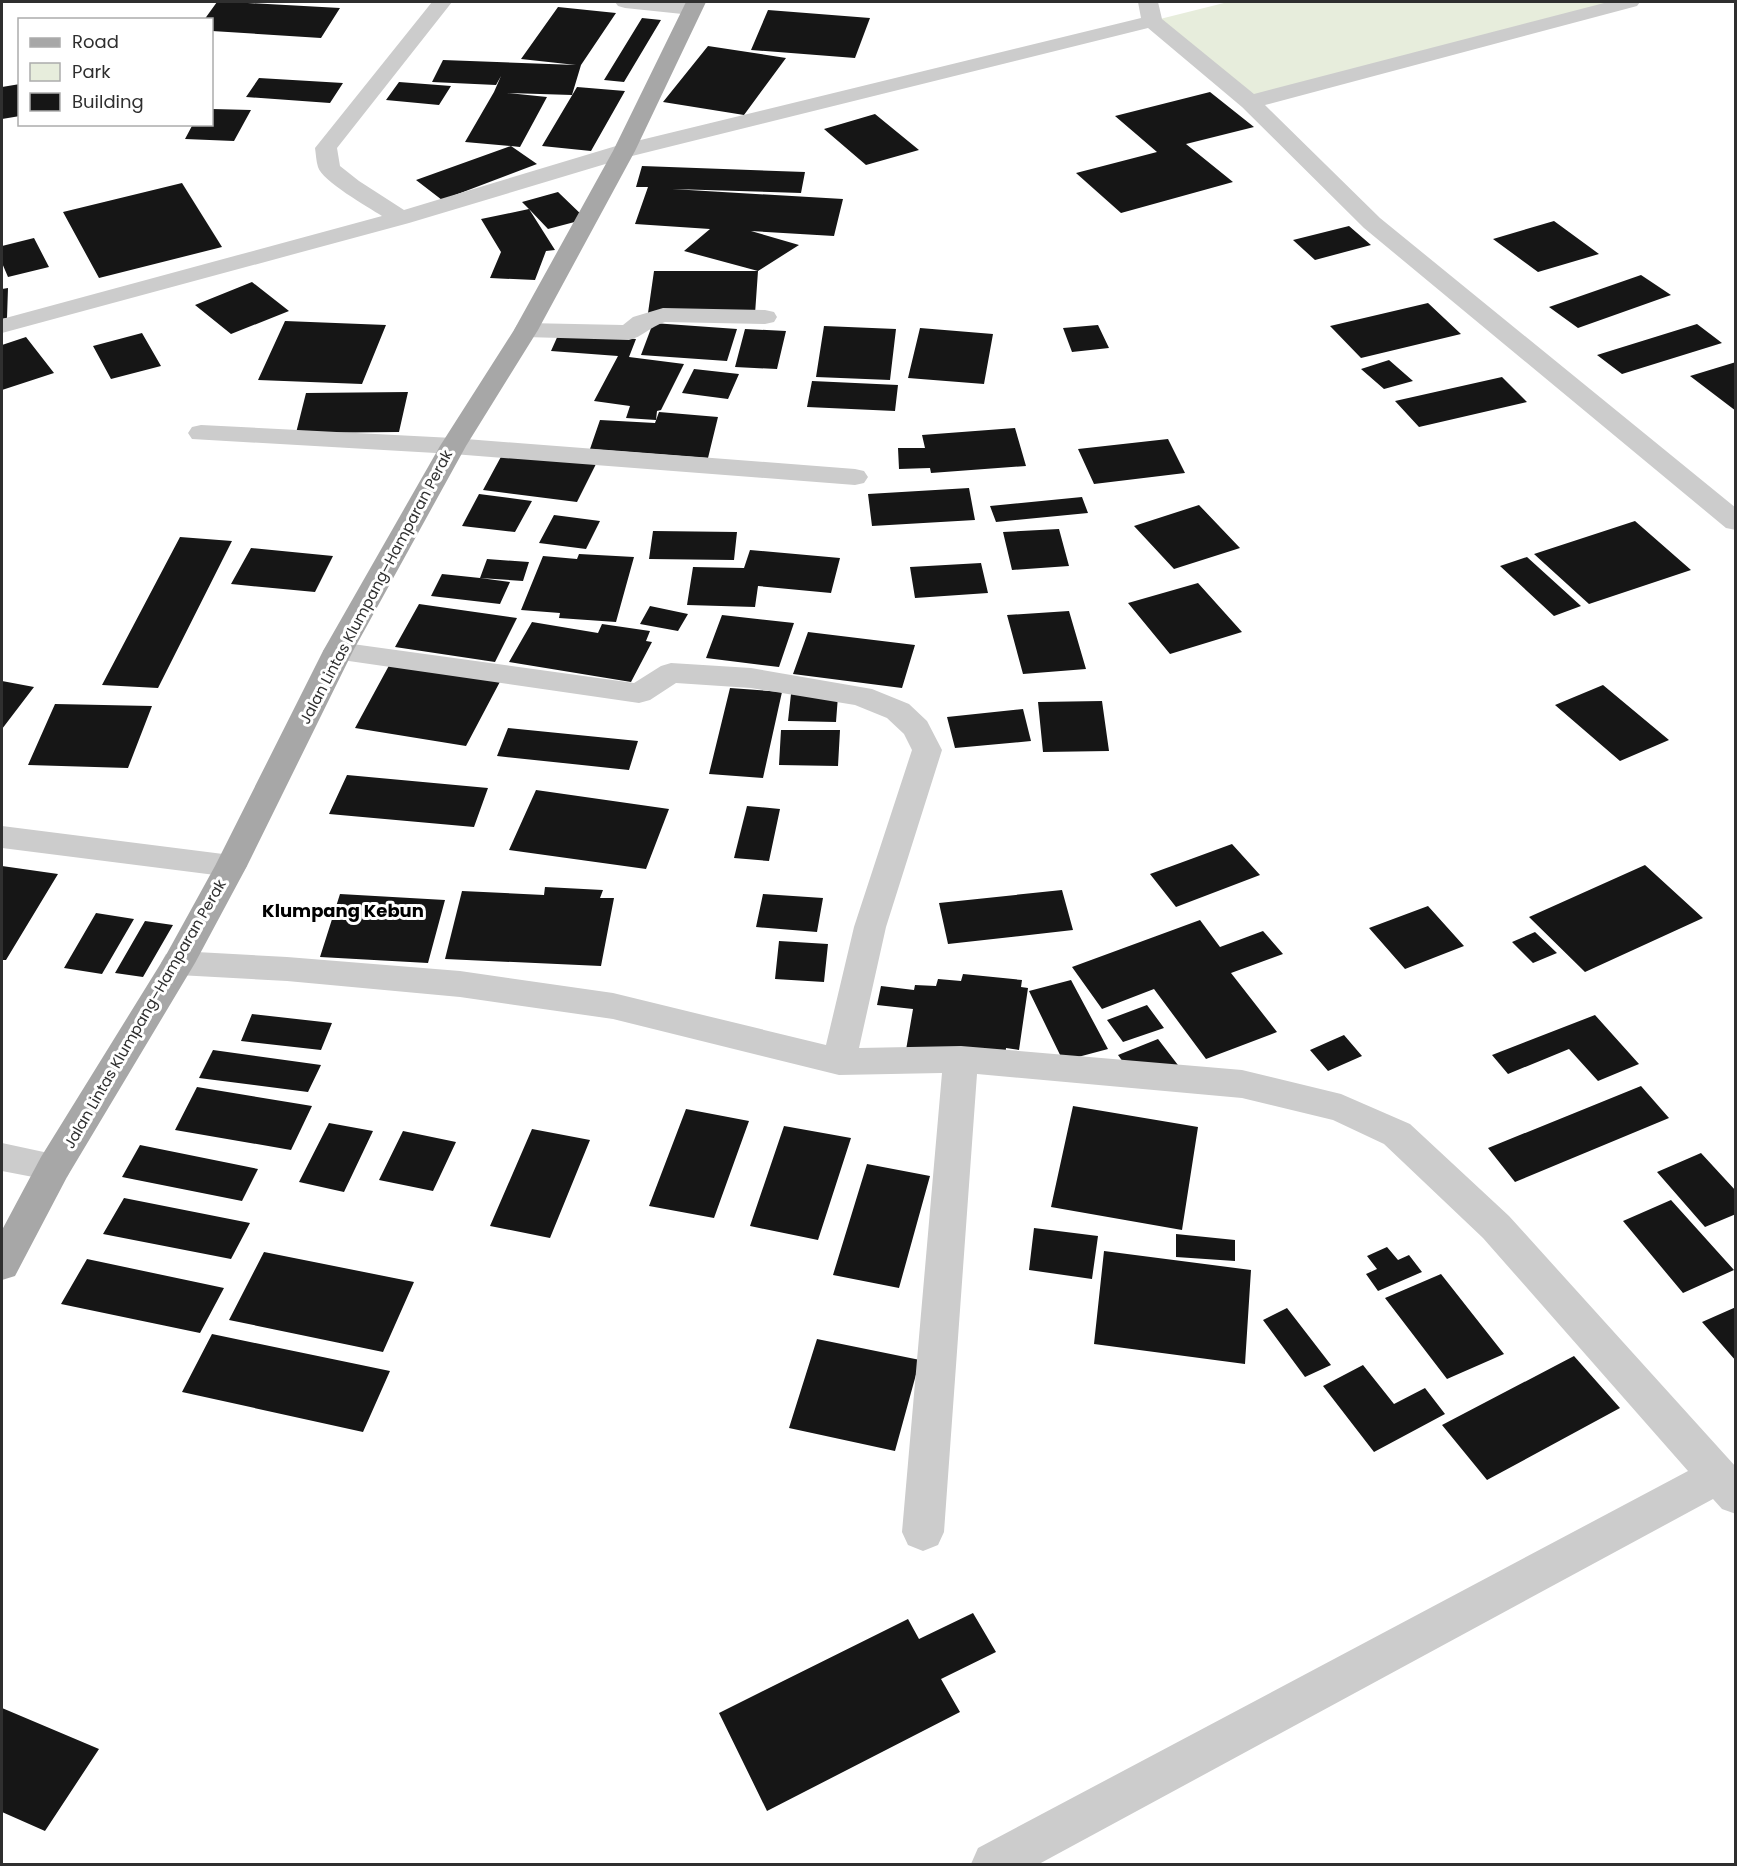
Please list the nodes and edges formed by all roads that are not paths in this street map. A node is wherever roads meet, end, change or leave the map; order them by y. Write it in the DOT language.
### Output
graph roads {
  1 [pos="442,2"];
  2 [pos="625,2"];
  3 [pos="1630,2"];
  4 [pos="694,5"];
  5 [pos="1150,11"];
  6 [pos="1250,102"];
  7 [pos="624,151"];
  8 [pos="401,218"];
  9 [pos="765,317"];
  10 [pos="2,326"];
  11 [pos="526,330"];
  12 [pos="201,433"];
  13 [pos="453,446"];
  14 [pos="855,477"];
  15 [pos="1736,522"];
  16 [pos="338,651"];
  17 [pos="2,837"];
  18 [pos="231,866"];
  19 [pos="178,963"];
  20 [pos="960,1059"];
  21 [pos="839,1062"];
  22 [pos="2,1157"];
  23 [pos="54,1167"];
  24 [pos="2,1265"];
  25 [pos="1726,1486"];
  26 [pos="923,1532"];
  27 [pos="994,1864"];
  1 -- 8 [label="street"];
  2 -- 4 [label="street"];
  3 -- 6 [label="street"];
  4 -- 7 [label="main road, Jalan Lintas Klumpang–Hamparan Perak"];
  5 -- 6 [label="street"];
  5 -- 7 [label="street"];
  6 -- 15 [label="street"];
  7 -- 8 [label="street"];
  7 -- 11 [label="main road, Jalan Lintas Klumpang–Hamparan Perak"];
  8 -- 10 [label="street"];
  9 -- 11 [label="street"];
  11 -- 13 [label="main road, Jalan Lintas Klumpang–Hamparan Perak"];
  12 -- 13 [label="street"];
  13 -- 14 [label="street"];
  13 -- 16 [label="main road, Jalan Lintas Klumpang–Hamparan Perak"];
  16 -- 18 [label="main road, Jalan Lintas Klumpang–Hamparan Perak"];
  16 -- 21 [label="street"];
  17 -- 18 [label="street"];
  18 -- 19 [label="main road, Jalan Lintas Klumpang–Hamparan Perak"];
  19 -- 21 [label="street"];
  19 -- 23 [label="main road, Jalan Lintas Klumpang–Hamparan Perak"];
  20 -- 21 [label="street"];
  20 -- 25 [label="street"];
  20 -- 26 [label="street"];
  22 -- 23 [label="street"];
  23 -- 24 [label="main road, Jalan Lintas Klumpang–Hamparan Perak"];
  25 -- 27 [label="street"];
}
